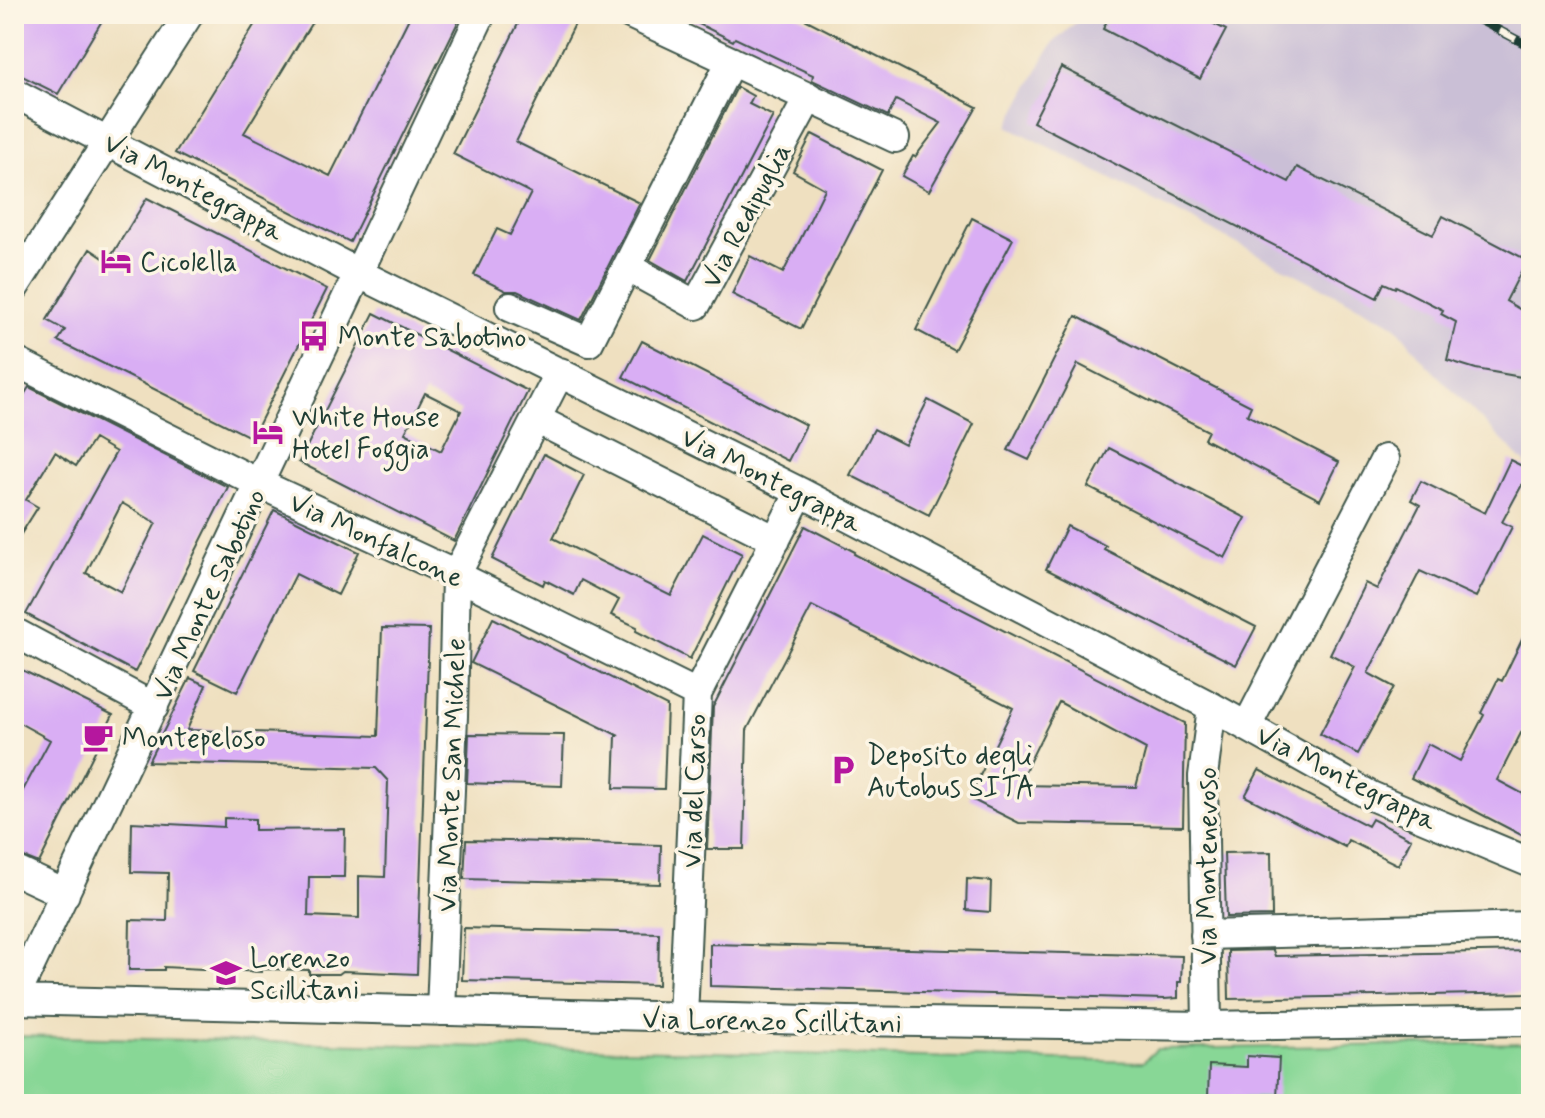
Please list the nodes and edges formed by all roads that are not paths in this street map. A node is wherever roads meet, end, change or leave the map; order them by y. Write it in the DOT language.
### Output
graph roads {
  1 [pos="189,14"];
  2 [pos="481,14"];
  3 [pos="630,14"];
  4 [pos="731,61"];
  5 [pos="14,93"];
  6 [pos="809,97"];
  7 [pos="895,138"];
  8 [pos="107,140"];
  9 [pos="627,267"];
  10 [pos="360,274"];
  11 [pos="14,288"];
  12 [pos="510,307"];
  13 [pos="14,361"];
  14 [pos="560,372"];
  15 [pos="536,419"];
  16 [pos="1385,459"];
  17 [pos="260,484"];
  18 [pos="800,492"];
  19 [pos="776,540"];
  20 [pos="456,575"];
  21 [pos="14,632"];
  22 [pos="697,694"];
  23 [pos="154,707"];
  24 [pos="1212,707"];
  25 [pos="1247,726"];
  26 [pos="1531,863"];
  27 [pos="14,870"];
  28 [pos="65,894"];
  29 [pos="1531,926"];
  30 [pos="1205,935"];
  31 [pos="14,1000"];
  32 [pos="441,1011"];
  33 [pos="683,1018"];
  34 [pos="1531,1021"];
  35 [pos="1207,1026"];
  1 -- 8 [label="street"];
  2 -- 10 [label="street, Via Monte Sabotino"];
  3 -- 4 [label="street"];
  4 -- 6 [label="street"];
  4 -- 9 [label="street"];
  5 -- 8 [label="street, Via Montegrappa"];
  6 -- 7 [label="street"];
  6 -- 9 [label="street, Via Redipuglia"];
  8 -- 10 [label="street, Via Montegrappa"];
  8 -- 11 [label="street"];
  9 -- 12 [label="street"];
  10 -- 14 [label="street, Via Montegrappa"];
  10 -- 17 [label="street, Via Monte Sabotino"];
  13 -- 17 [label="street, Via Monfalcone"];
  14 -- 15 [label="street, Via Monte San Michele"];
  14 -- 18 [label="street, Via Montegrappa"];
  15 -- 19 [label="street"];
  15 -- 20 [label="street, Via Monte San Michele"];
  16 -- 25 [label="street"];
  17 -- 20 [label="street, Via Monfalcone"];
  17 -- 23 [label="street, Via Monte Sabotino"];
  18 -- 19 [label="street, Via del Carso"];
  18 -- 24 [label="street, Via Montegrappa"];
  19 -- 22 [label="street, Via del Carso"];
  20 -- 22 [label="street, Via Monfalcone"];
  20 -- 32 [label="street, Via Monte San Michele"];
  21 -- 23 [label="street"];
  22 -- 33 [label="street, Via del Carso"];
  23 -- 28 [label="street, Via Monte Sabotino"];
  24 -- 25 [label="street, Via Montegrappa"];
  24 -- 30 [label="street, Via Montenevoso"];
  25 -- 26 [label="street, Via Montegrappa"];
  27 -- 28 [label="street"];
  28 -- 31 [label="street, Via Monte Sabotino"];
  29 -- 30 [label="street"];
  30 -- 35 [label="street, Via Montenevoso"];
  31 -- 32 [label="street, Via Lorenzo Scillitani"];
  32 -- 33 [label="street, Via Lorenzo Scillitani"];
  33 -- 35 [label="street, Via Lorenzo Scillitani"];
  34 -- 35 [label="street, Via Lorenzo Scillitani"];
}
